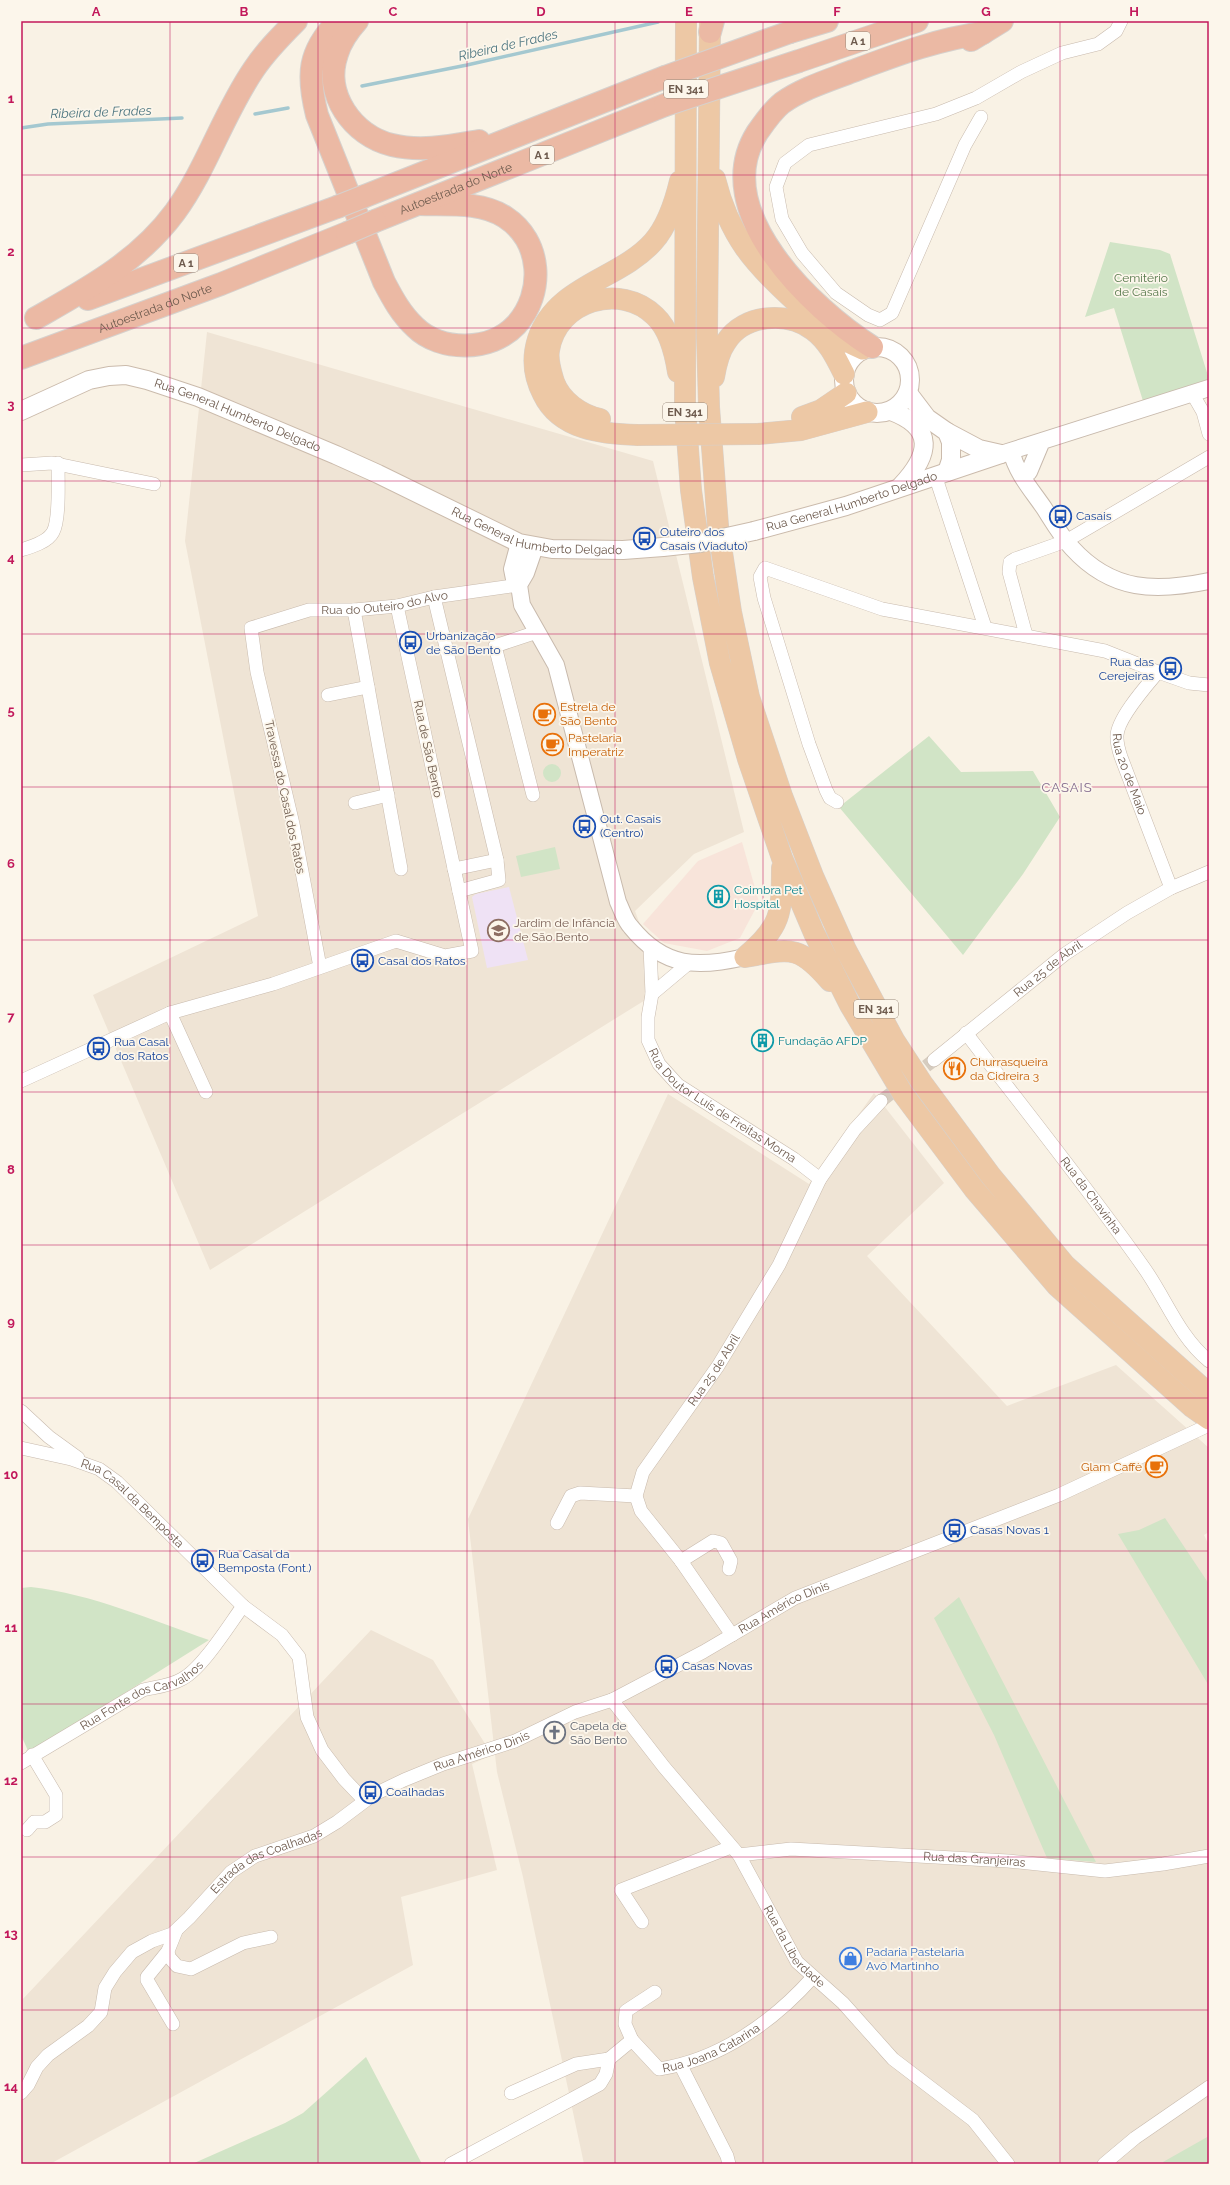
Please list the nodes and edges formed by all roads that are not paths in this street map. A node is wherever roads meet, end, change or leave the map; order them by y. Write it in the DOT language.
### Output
graph roads {
  1 [pos="296,21"];
  2 [pos="338,21"];
  3 [pos="357,21"];
  4 [pos="686,21"];
  5 [pos="827,21"];
  6 [pos="917,21"];
  7 [pos="1002,21"];
  8 [pos="1121,21"];
  9 [pos="711,25"];
  10 [pos="981,117"];
  11 [pos="520,134"];
  12 [pos="709,140"];
  13 [pos="687,158"];
  14 [pos="419,204"];
  15 [pos="28,321"];
  16 [pos="868,348"];
  17 [pos="21,358"];
  18 [pos="845,384"];
  19 [pos="1209,388"];
  20 [pos="908,393"];
  21 [pos="1192,394"];
  22 [pos="709,407"];
  23 [pos="685,408"];
  24 [pos="21,411"];
  25 [pos="891,411"];
  26 [pos="867,412"];
  27 [pos="757,428"];
  28 [pos="638,429"];
  29 [pos="947,432"];
  30 [pos="1209,434"];
  31 [pos="1042,441"];
  32 [pos="924,445"];
  33 [pos="1005,453"];
  34 [pos="1209,457"];
  35 [pos="58,464"];
  36 [pos="21,465"];
  37 [pos="941,474"];
  38 [pos="1025,475"];
  39 [pos="154,484"];
  40 [pos="902,486"];
  41 [pos="527,545"];
  42 [pos="1069,545"];
  43 [pos="21,550"];
  44 [pos="1209,581"];
  45 [pos="519,585"];
  46 [pos="434,597"];
  47 [pos="398,606"];
  48 [pos="354,610"];
  49 [pos="251,628"];
  50 [pos="985,628"];
  51 [pos="537,632"];
  52 [pos="1026,635"];
  53 [pos="1158,672"];
  54 [pos="1209,685"];
  55 [pos="368,687"];
  56 [pos="328,695"];
  57 [pos="533,795"];
  58 [pos="388,796"];
  59 [pos="837,802"];
  60 [pos="355,803"];
  61 [pos="782,858"];
  62 [pos="497,860"];
  63 [pos="400,869"];
  64 [pos="454,869"];
  65 [pos="1209,872"];
  66 [pos="1171,888"];
  67 [pos="459,891"];
  68 [pos="650,947"];
  69 [pos="745,957"];
  70 [pos="689,963"];
  71 [pos="320,967"];
  72 [pos="651,971"];
  73 [pos="670,978"];
  74 [pos="652,994"];
  75 [pos="850,1005"];
  76 [pos="170,1013"];
  77 [pos="966,1033"];
  78 [pos="934,1060"];
  79 [pos="21,1081"];
  80 [pos="206,1092"];
  81 [pos="881,1101"];
  82 [pos="820,1179"];
  83 [pos="1209,1361"];
  84 [pos="1209,1394"];
  85 [pos="21,1411"];
  86 [pos="1209,1419"];
  87 [pos="1209,1425"];
  88 [pos="21,1448"];
  89 [pos="86,1464"];
  90 [pos="636,1496"];
  91 [pos="557,1523"];
  92 [pos="681,1561"];
  93 [pos="729,1569"];
  94 [pos="243,1606"];
  95 [pos="732,1635"];
  96 [pos="612,1700"];
  97 [pos="32,1755"];
  98 [pos="21,1763"];
  99 [pos="364,1800"];
  100 [pos="27,1830"];
  101 [pos="735,1851"];
  102 [pos="1209,1856"];
  103 [pos="642,1922"];
  104 [pos="176,1931"];
  105 [pos="271,1937"];
  106 [pos="168,1951"];
  107 [pos="813,1977"];
  108 [pos="655,1992"];
  109 [pos="173,2024"];
  110 [pos="632,2040"];
  111 [pos="609,2059"];
  112 [pos="681,2066"];
  113 [pos="1209,2087"];
  114 [pos="21,2093"];
  115 [pos="511,2094"];
  116 [pos="451,2164"];
  117 [pos="729,2164"];
  118 [pos="1008,2164"];
  119 [pos="1104,2164"];
  1 -- 15 [label="highway"];
  2 -- 14 [label="highway"];
  3 -- 11 [label="highway"];
  4 -- 13 [label="highway, EN 341"];
  5 -- 11 [label="highway, A 1, bridge"];
  6 -- 14 [label="highway, Autoestrada do Norte / A 1, bridge"];
  7 -- 16 [label="highway"];
  8 -- 10 [label="street"];
  9 -- 12 [label="highway, EN 341"];
  11 -- 15 [label="highway, A 1, bridge"];
  12 -- 16 [label="highway"];
  12 -- 22 [label="highway, EN 341"];
  13 -- 23 [label="highway, EN 341"];
  13 -- 28 [label="highway"];
  14 -- 17 [label="highway, Autoestrada do Norte / A 1, bridge"];
  16 -- 18 [label="main road"];
  16 -- 20 [label="main road"];
  18 -- 22 [label="highway"];
  18 -- 26 [label="main road"];
  18 -- 27 [label="highway"];
  19 -- 21 [label="street, Rua General Humberto Delgado"];
  20 -- 25 [label="main road"];
  20 -- 29 [label="main road"];
  21 -- 30 [label="street"];
  21 -- 31 [label="street, Rua General Humberto Delgado"];
  22 -- 84 [label="highway, EN 341"];
  23 -- 28 [label="highway"];
  23 -- 61 [label="highway, EN 341"];
  24 -- 41 [label="main road, Rua General Humberto Delgado"];
  25 -- 26 [label="main road"];
  25 -- 32 [label="main road"];
  26 -- 27 [label="highway"];
  27 -- 28 [label="highway"];
  29 -- 33 [label="main road"];
  29 -- 37 [label="main road"];
  31 -- 33 [label="street, Rua General Humberto Delgado"];
  31 -- 38 [label="street"];
  32 -- 37 [label="main road"];
  32 -- 40 [label="main road"];
  33 -- 37 [label="main road, Rua General Humberto Delgado"];
  33 -- 38 [label="street"];
  33 -- 38 [label="street"];
  34 -- 42 [label="street"];
  35 -- 36 [label="street"];
  35 -- 39 [label="street"];
  35 -- 43 [label="street"];
  37 -- 40 [label="main road, Rua General Humberto Delgado"];
  37 -- 50 [label="street"];
  38 -- 42 [label="street"];
  40 -- 41 [label="main road, Rua General Humberto Delgado, bridge"];
  41 -- 45 [label="street"];
  42 -- 44 [label="street"];
  42 -- 52 [label="street"];
  45 -- 46 [label="street, Rua do Outeiro do Alvo"];
  45 -- 51 [label="street"];
  46 -- 47 [label="street, Rua do Outeiro do Alvo"];
  46 -- 62 [label="street"];
  47 -- 48 [label="street, Rua do Outeiro do Alvo"];
  47 -- 64 [label="street, Rua de São Bento"];
  48 -- 49 [label="street, Rua do Outeiro do Alvo"];
  48 -- 55 [label="street"];
  49 -- 71 [label="street, Travessa do Casal dos Ratos"];
  50 -- 52 [label="street"];
  50 -- 59 [label="street"];
  51 -- 57 [label="street"];
  51 -- 68 [label="street"];
  52 -- 53 [label="street"];
  53 -- 54 [label="street"];
  53 -- 66 [label="street, Rua 20 de Maio"];
  55 -- 56 [label="street"];
  55 -- 58 [label="street"];
  58 -- 60 [label="street"];
  58 -- 63 [label="street"];
  61 -- 69 [label="highway"];
  61 -- 75 [label="highway, EN 341"];
  62 -- 64 [label="street"];
  62 -- 67 [label="street"];
  64 -- 67 [label="street, Rua de São Bento"];
  65 -- 66 [label="street, Rua 25 de Abril"];
  66 -- 77 [label="street, Rua 25 de Abril"];
  67 -- 71 [label="street"];
  68 -- 70 [label="street"];
  68 -- 72 [label="street, Rua Doutor Luís de Freitas Morna"];
  69 -- 70 [label="street"];
  69 -- 75 [label="highway"];
  70 -- 73 [label="street"];
  71 -- 76 [label="street"];
  72 -- 73 [label="street"];
  72 -- 74 [label="street, Rua Doutor Luís de Freitas Morna"];
  73 -- 74 [label="street"];
  74 -- 82 [label="street, Rua Doutor Luís de Freitas Morna"];
  75 -- 86 [label="highway, EN 341"];
  76 -- 79 [label="street"];
  76 -- 80 [label="street"];
  77 -- 78 [label="street, Rua 25 de Abril"];
  77 -- 83 [label="street, Rua da Chavinha"];
  81 -- 82 [label="street, Rua 25 de Abril"];
  82 -- 90 [label="street, Rua 25 de Abril"];
  85 -- 89 [label="street"];
  87 -- 95 [label="street, Rua Américo Dinis"];
  88 -- 89 [label="street, Rua Casal da Bemposta"];
  89 -- 94 [label="street, Rua Casal da Bemposta"];
  90 -- 91 [label="street"];
  90 -- 92 [label="street"];
  92 -- 93 [label="street"];
  92 -- 95 [label="street"];
  94 -- 97 [label="street, Rua Fonte dos Carvalhos"];
  94 -- 99 [label="street, Rua Casal da Bemposta"];
  95 -- 96 [label="street, Rua Américo Dinis"];
  96 -- 99 [label="street, Rua Américo Dinis"];
  96 -- 101 [label="street, Rua da Liberdade"];
  97 -- 98 [label="street, Rua Fonte dos Carvalhos"];
  97 -- 100 [label="street"];
  99 -- 104 [label="street, Estrada das Coalhadas"];
  101 -- 102 [label="street, Rua das Granjeiras"];
  101 -- 103 [label="street, Rua das Granjeiras"];
  101 -- 107 [label="street, Rua da Liberdade"];
  104 -- 106 [label="street"];
  104 -- 114 [label="street"];
  105 -- 106 [label="street"];
  106 -- 109 [label="street"];
  107 -- 112 [label="street, Rua Joana Catarina"];
  107 -- 118 [label="street, Rua da Liberdade"];
  108 -- 110 [label="street"];
  110 -- 111 [label="street"];
  110 -- 112 [label="street, Rua Joana Catarina"];
  111 -- 115 [label="street"];
  111 -- 116 [label="street"];
  112 -- 117 [label="street"];
  113 -- 119 [label="street"];
}
